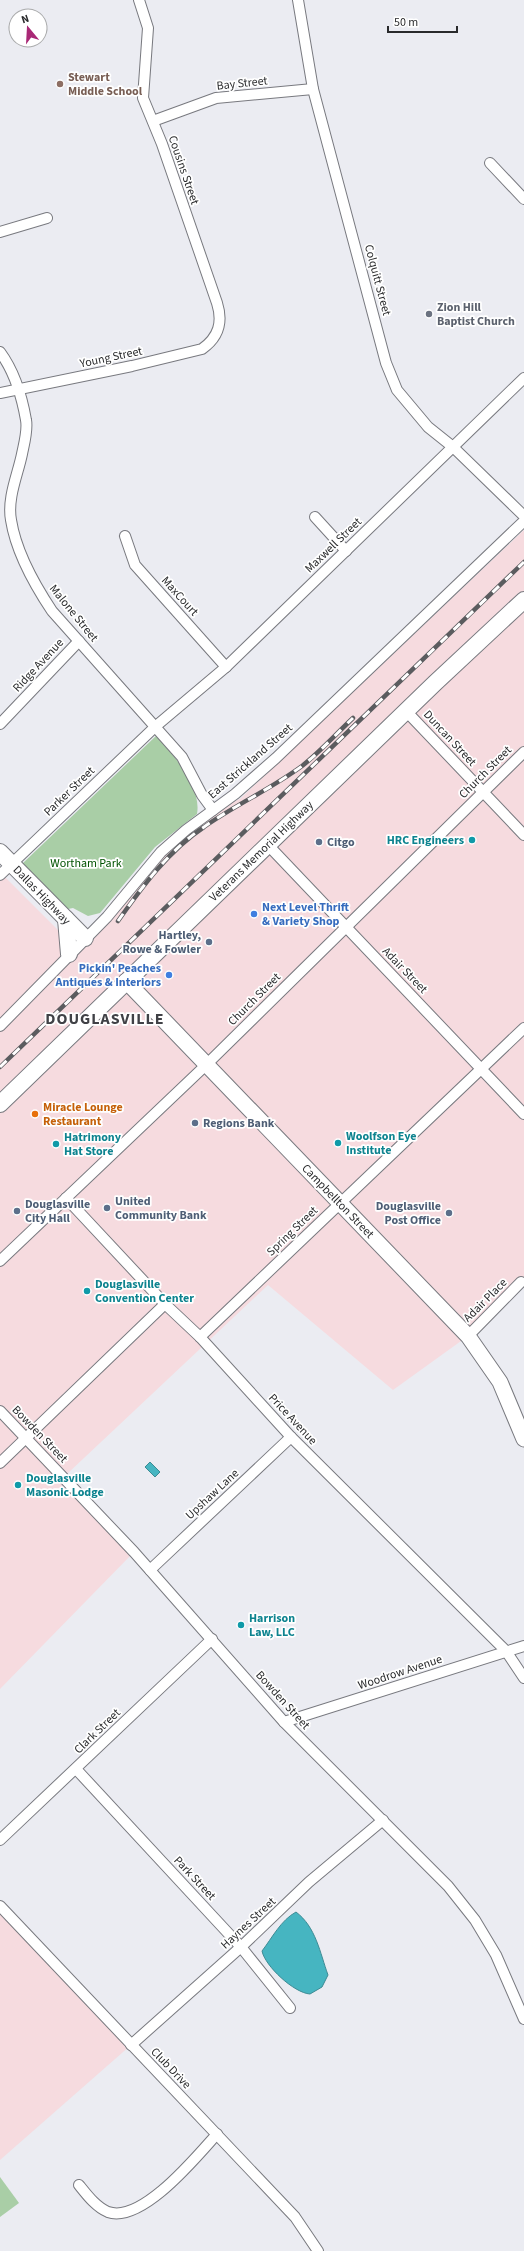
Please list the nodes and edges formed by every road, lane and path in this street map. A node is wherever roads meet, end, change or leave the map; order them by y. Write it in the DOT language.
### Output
graph roads {
  1 [pos="139,0"];
  2 [pos="298,0"];
  3 [pos="313,89"];
  4 [pos="153,121"];
  5 [pos="490,163"];
  6 [pos="524,199"];
  7 [pos="47,218"];
  8 [pos="0,232"];
  9 [pos="209,344"];
  10 [pos="0,352"];
  11 [pos="524,378"];
  12 [pos="16,389"];
  13 [pos="0,393"];
  14 [pos="453,447"];
  15 [pos="524,516"];
  16 [pos="315,517"];
  17 [pos="524,522"];
  18 [pos="125,536"];
  19 [pos="346,551"];
  20 [pos="524,600"];
  21 [pos="79,641"];
  22 [pos="226,667"];
  23 [pos="406,711"];
  24 [pos="0,724"];
  25 [pos="156,726"];
  26 [pos="524,752"];
  27 [pos="484,793"];
  28 [pos="213,810"];
  29 [pos="524,835"];
  30 [pos="267,844"];
  31 [pos="0,852"];
  32 [pos="12,864"];
  33 [pos="0,875"];
  34 [pos="66,919"];
  35 [pos="345,926"];
  36 [pos="85,938"];
  37 [pos="69,954"];
  38 [pos="126,981"];
  39 [pos="0,1026"];
  40 [pos="524,1028"];
  41 [pos="206,1065"];
  42 [pos="481,1069"];
  43 [pos="0,1104"];
  44 [pos="524,1114"];
  45 [pos="66,1198"];
  46 [pos="340,1204"];
  47 [pos="0,1261"];
  48 [pos="522,1282"];
  49 [pos="165,1304"];
  50 [pos="468,1336"];
  51 [pos="200,1337"];
  52 [pos="0,1411"];
  53 [pos="291,1437"];
  54 [pos="26,1438"];
  55 [pos="524,1439"];
  56 [pos="0,1463"];
  57 [pos="150,1570"];
  58 [pos="212,1639"];
  59 [pos="524,1646"];
  60 [pos="506,1651"];
  61 [pos="524,1678"];
  62 [pos="284,1722"];
  63 [pos="76,1769"];
  64 [pos="383,1820"];
  65 [pos="0,1840"];
  66 [pos="0,1906"];
  67 [pos="241,1947"];
  68 [pos="290,2008"];
  69 [pos="524,2019"];
  70 [pos="131,2045"];
  71 [pos="217,2134"];
  72 [pos="79,2185"];
  73 [pos="318,2251"];
  1 -- 4 [label="street, Cousins Street"];
  2 -- 3 [label="street, Colquitt Street"];
  3 -- 4 [label="street, Bay Street"];
  3 -- 14 [label="street, Colquitt Street"];
  4 -- 9 [label="street, Cousins Street"];
  5 -- 6 [label="street"];
  7 -- 8 [label="street"];
  9 -- 12 [label="street, Young Street"];
  10 -- 12 [label="street, Malone Street"];
  11 -- 14 [label="street, Maxwell Street"];
  12 -- 13 [label="street, Young Street"];
  12 -- 21 [label="street, Malone Street"];
  14 -- 15 [label="street, Colquitt Street"];
  14 -- 19 [label="street, Maxwell Street"];
  16 -- 19 [label="street"];
  17 -- 28 [label="street, East Strickland Street"];
  18 -- 22 [label="street, MaxCourt"];
  19 -- 22 [label="street, Maxwell Street"];
  20 -- 23 [label="main road, Veterans Memorial Highway"];
  21 -- 24 [label="street, Ridge Avenue"];
  21 -- 25 [label="street, Malone Street"];
  22 -- 25 [label="street, Maxwell Street"];
  23 -- 27 [label="street, Duncan Street"];
  23 -- 30 [label="main road, Veterans Memorial Highway"];
  25 -- 28 [label="street, Malone Street"];
  25 -- 32 [label="street, Parker Street"];
  26 -- 27 [label="street, Church Street"];
  27 -- 29 [label="street, Duncan Street"];
  27 -- 35 [label="street, Church Street"];
  28 -- 36 [label="street, East Strickland Street"];
  30 -- 35 [label="street, Adair Street"];
  30 -- 38 [label="main road, Veterans Memorial Highway"];
  31 -- 32 [label="main road, Dallas Highway"];
  32 -- 33 [label="street, Parker Street"];
  32 -- 34 [label="main road, Dallas Highway"];
  34 -- 36 [label="main road, Dallas Highway"];
  34 -- 37 [label="main road"];
  35 -- 41 [label="street, Church Street"];
  35 -- 42 [label="street, Adair Street"];
  36 -- 37 [label="street, East Strickland Street"];
  37 -- 39 [label="street, East Strickland Street"];
  38 -- 41 [label="main road, Campbellton Street"];
  38 -- 43 [label="main road, Veterans Memorial Highway"];
  40 -- 42 [label="street, Spring Street"];
  41 -- 45 [label="street, Church Street"];
  41 -- 46 [label="main road, Campbellton Street"];
  42 -- 44 [label="street, Adair Street"];
  42 -- 46 [label="street, Spring Street"];
  45 -- 47 [label="street, Church Street"];
  45 -- 49 [label="street, Price Avenue"];
  46 -- 50 [label="main road, Campbellton Street"];
  46 -- 51 [label="street, Spring Street"];
  48 -- 50 [label="street, Adair Place"];
  49 -- 51 [label="street, Price Avenue"];
  49 -- 54 [label="street"];
  50 -- 55 [label="main road, Campbellton Street"];
  51 -- 53 [label="street, Price Avenue"];
  52 -- 54 [label="street, Bowden Street"];
  53 -- 57 [label="street, Upshaw Lane"];
  53 -- 60 [label="street, Price Avenue"];
  54 -- 56 [label="street"];
  54 -- 57 [label="street, Bowden Street"];
  57 -- 58 [label="street, Bowden Street"];
  58 -- 62 [label="street, Bowden Street"];
  58 -- 63 [label="street, Clark Street"];
  59 -- 60 [label="street, Woodrow Avenue"];
  60 -- 61 [label="street, Price Avenue"];
  60 -- 62 [label="street, Woodrow Avenue"];
  62 -- 64 [label="street, Bowden Street"];
  63 -- 65 [label="street, Clark Street"];
  63 -- 67 [label="street, Park Street"];
  64 -- 67 [label="street, Haynes Street"];
  64 -- 69 [label="street, Bowden Street"];
  66 -- 70 [label="street, Club Drive"];
  67 -- 68 [label="street, Park Street"];
  67 -- 70 [label="street, Haynes Street"];
  70 -- 71 [label="street, Club Drive"];
  71 -- 72 [label="street"];
  71 -- 73 [label="street, Club Drive"];
}
